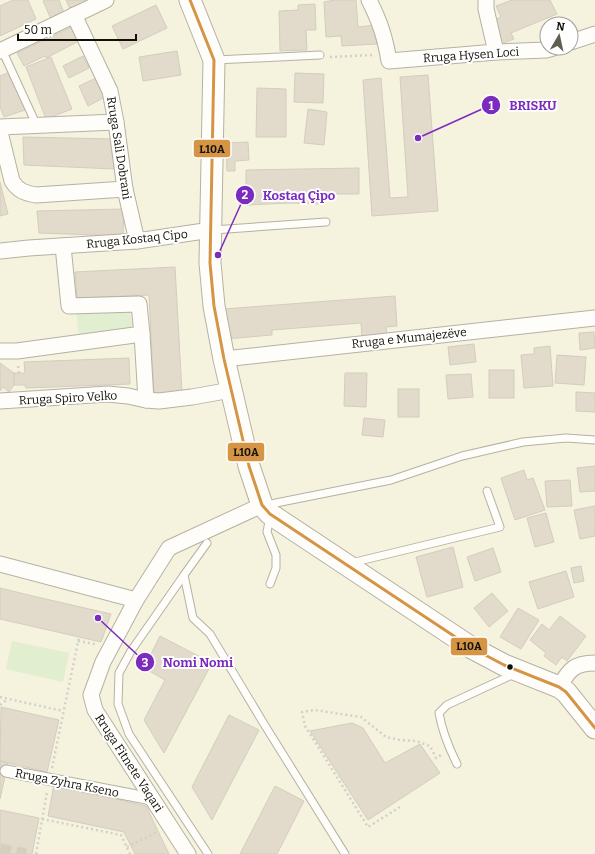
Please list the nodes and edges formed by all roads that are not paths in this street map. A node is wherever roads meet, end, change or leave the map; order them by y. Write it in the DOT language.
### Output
graph roads {
  1 [pos="106,0"];
  2 [pos="190,0"];
  3 [pos="369,0"];
  4 [pos="487,0"];
  5 [pos="74,15"];
  6 [pos="595,34"];
  7 [pos="579,39"];
  8 [pos="1,50"];
  9 [pos="539,50"];
  10 [pos="496,52"];
  11 [pos="320,55"];
  12 [pos="214,60"];
  13 [pos="116,122"];
  14 [pos="37,126"];
  15 [pos="0,127"];
  16 [pos="0,132"];
  17 [pos="125,189"];
  18 [pos="326,222"];
  19 [pos="210,230"];
  20 [pos="136,241"];
  21 [pos="63,246"];
  22 [pos="0,251"];
  23 [pos="595,318"];
  24 [pos="142,334"];
  25 [pos="0,351"];
  26 [pos="224,359"];
  27 [pos="231,390"];
  28 [pos="146,400"];
  29 [pos="0,401"];
  30 [pos="595,440"];
  31 [pos="487,491"];
  32 [pos="266,510"];
  33 [pos="207,543"];
  34 [pos="0,564"];
  35 [pos="347,564"];
  36 [pos="184,575"];
  37 [pos="270,584"];
  38 [pos="136,600"];
  39 [pos="595,663"];
  40 [pos="520,671"];
  41 [pos="559,687"];
  42 [pos="595,728"];
  43 [pos="458,764"];
  44 [pos="6,771"];
  45 [pos="152,799"];
  46 [pos="188,854"];
  47 [pos="208,854"];
  48 [pos="346,854"];
  1 -- 5 [label="street"];
  2 -- 12 [label="main road"];
  3 -- 10 [label="street, Rruga Hysen Loci"];
  4 -- 10 [label="street"];
  5 -- 8 [label="street"];
  5 -- 13 [label="street, Rruga Sali Dobrani"];
  6 -- 7 [label="street"];
  8 -- 14 [label="lane"];
  9 -- 10 [label="street, Rruga Hysen Loci"];
  11 -- 12 [label="lane"];
  12 -- 19 [label="main road"];
  13 -- 14 [label="street"];
  13 -- 17 [label="street, Rruga Sali Dobrani"];
  14 -- 15 [label="street"];
  16 -- 17 [label="street"];
  17 -- 20 [label="street, Rruga Sali Dobrani"];
  18 -- 19 [label="lane"];
  19 -- 20 [label="street, Rruga Kostaq Cipo"];
  19 -- 26 [label="main road"];
  20 -- 21 [label="street, Rruga Kostaq Cipo"];
  21 -- 22 [label="street, Rruga Kostaq Cipo"];
  21 -- 24 [label="street"];
  23 -- 26 [label="street, Rruga e Mumajezëve"];
  24 -- 25 [label="street"];
  24 -- 28 [label="street"];
  26 -- 27 [label="main road"];
  27 -- 28 [label="street, Rruga Spiro Velko"];
  27 -- 32 [label="main road"];
  28 -- 29 [label="street, Rruga Spiro Velko"];
  30 -- 32 [label="lane"];
  31 -- 35 [label="lane"];
  32 -- 35 [label="main road"];
  32 -- 37 [label="lane"];
  32 -- 38 [label="street, Rruga Fitnete Vaqari"];
  33 -- 36 [label="lane"];
  34 -- 38 [label="street"];
  35 -- 40 [label="main road"];
  36 -- 47 [label="lane"];
  36 -- 48 [label="lane"];
  38 -- 45 [label="street, Rruga Fitnete Vaqari"];
  39 -- 41 [label="street"];
  40 -- 41 [label="main road"];
  40 -- 43 [label="lane"];
  41 -- 42 [label="main road"];
  44 -- 45 [label="street, Rruga Zyhra Kseno"];
  45 -- 46 [label="street, Rruga Fitnete Vaqari"];
}
